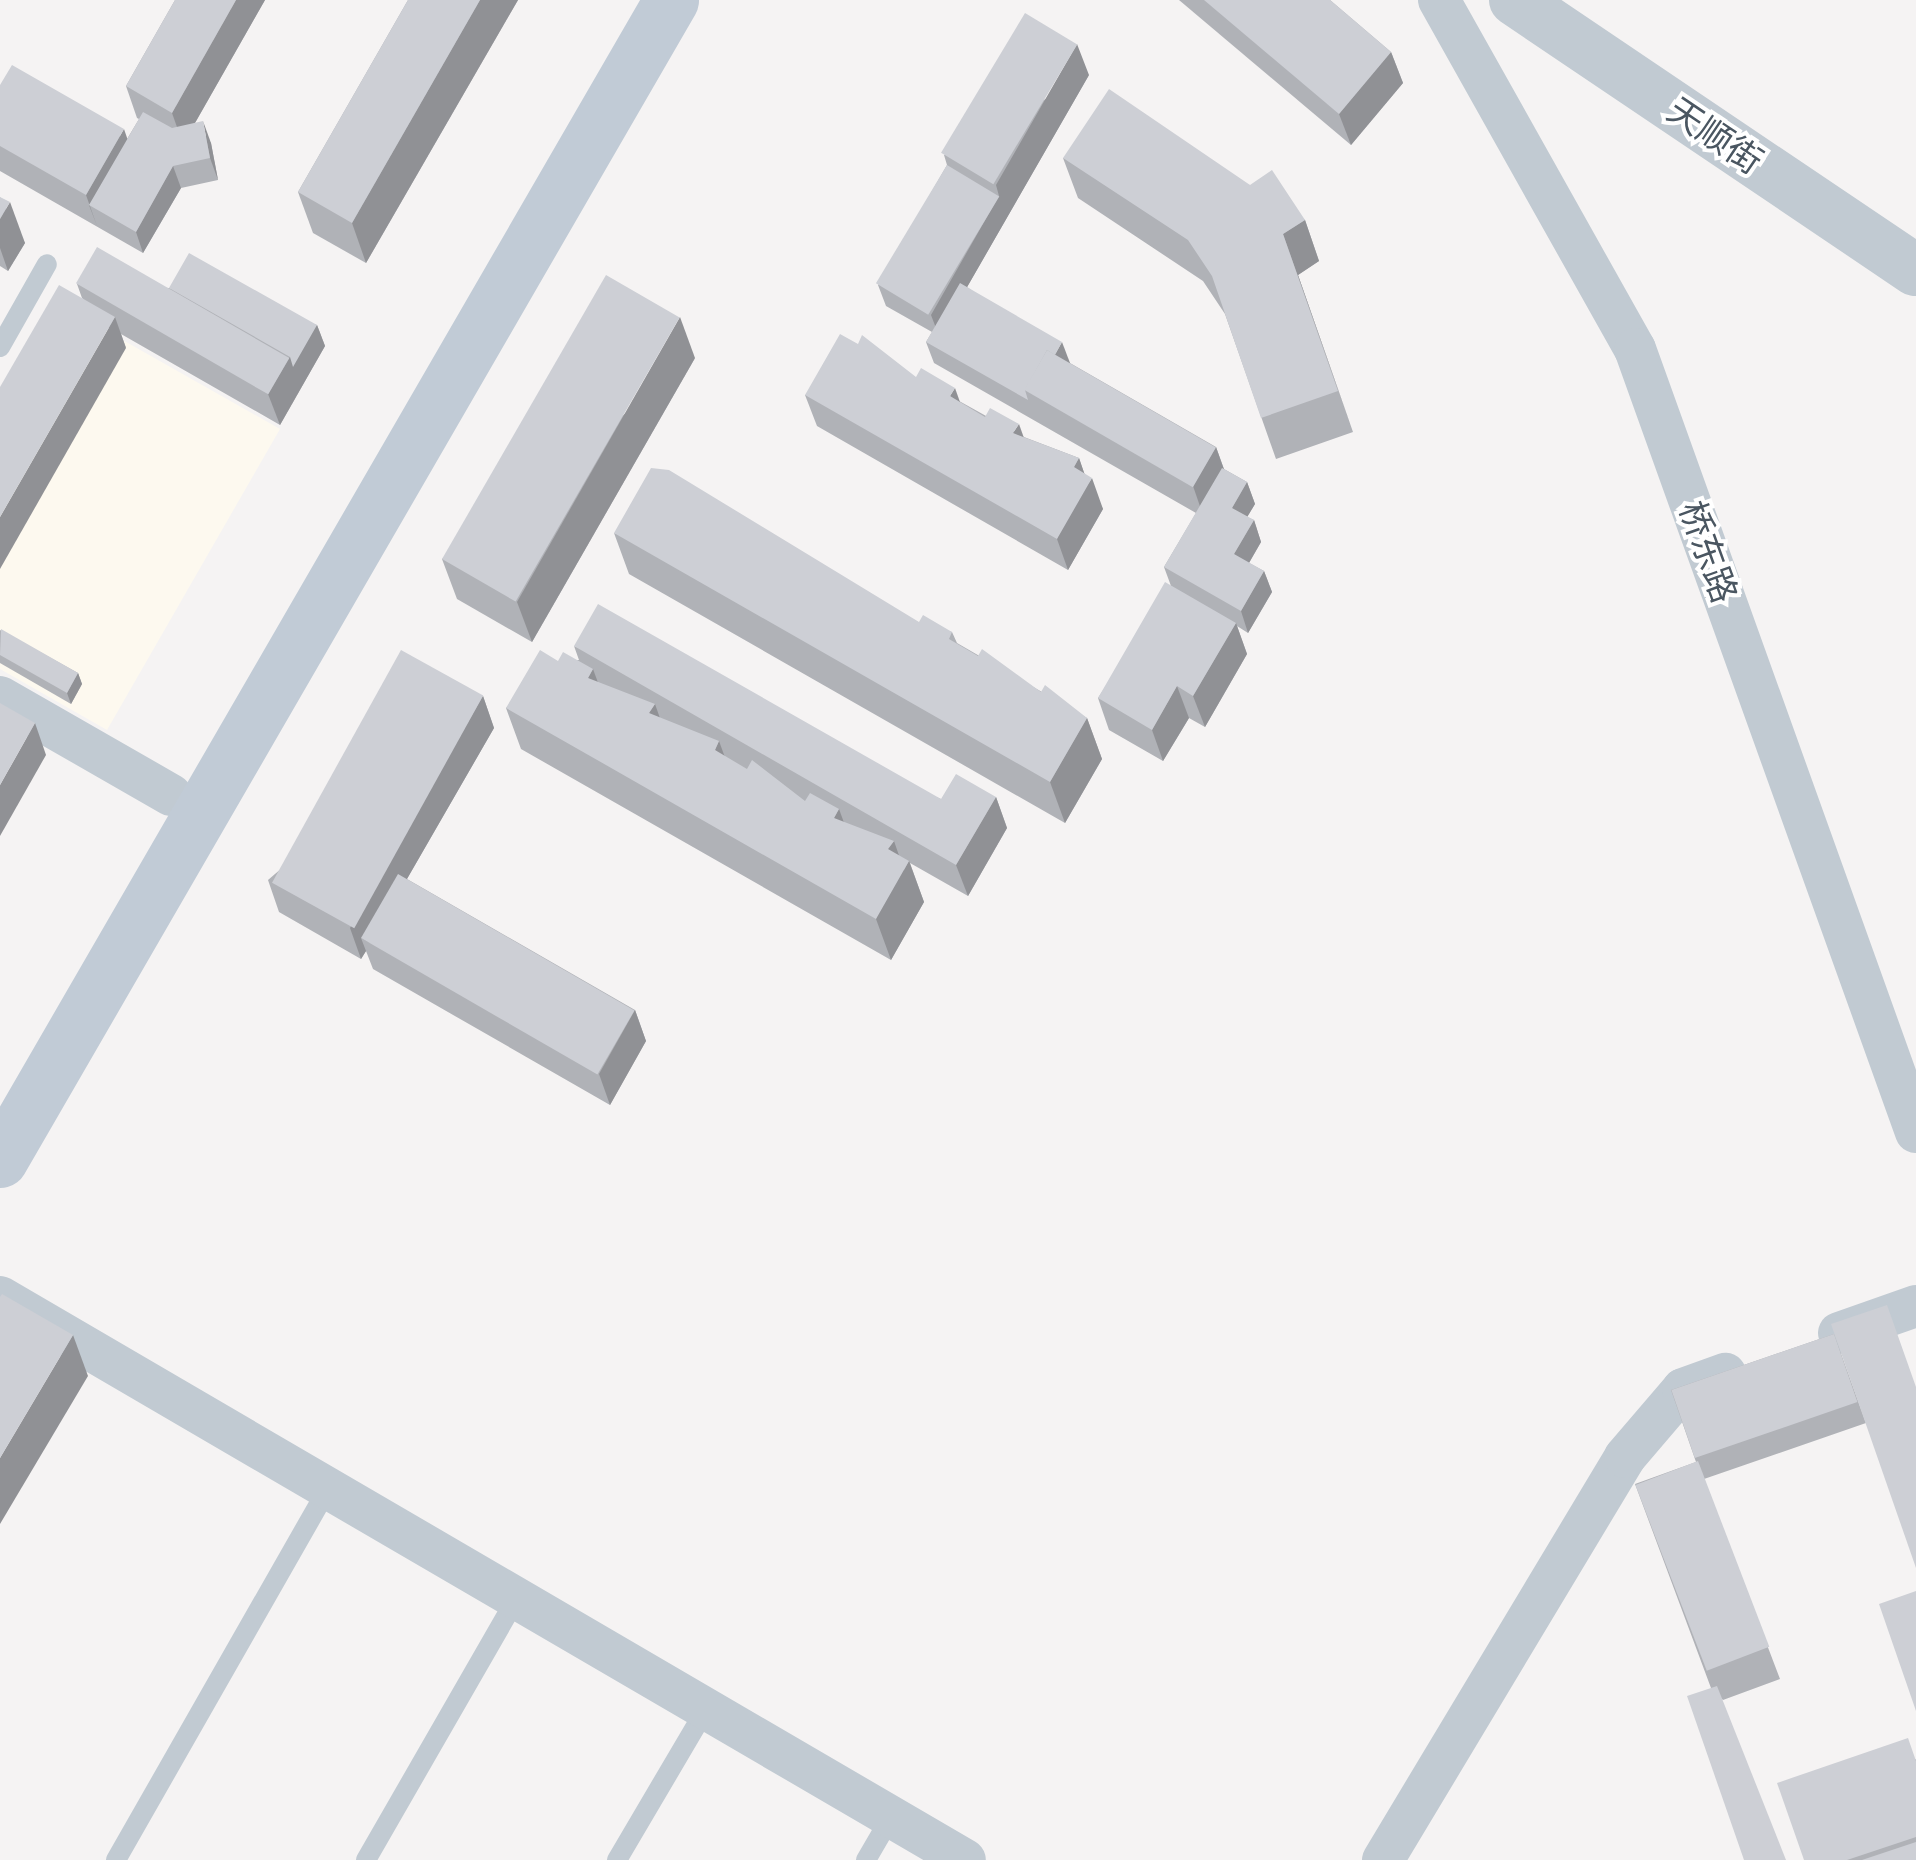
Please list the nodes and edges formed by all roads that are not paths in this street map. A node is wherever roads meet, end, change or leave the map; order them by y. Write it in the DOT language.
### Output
graph roads {
  1 [pos="629,0"];
  2 [pos="671,0"];
  3 [pos="1439,0"];
  4 [pos="1515,0"];
  5 [pos="48,264"];
  6 [pos="1916,270"];
  7 [pos="0,346"];
  8 [pos="0,696"];
  9 [pos="171,795"];
  10 [pos="0,1088"];
  11 [pos="1916,1132"];
  12 [pos="0,1160"];
  13 [pos="0,1297"];
  14 [pos="1916,1306"];
  15 [pos="328,1489"];
  16 [pos="516,1599"];
  17 [pos="706,1709"];
  18 [pos="891,1816"];
  19 [pos="116,1860"];
  20 [pos="366,1860"];
  21 [pos="617,1860"];
  22 [pos="866,1860"];
  23 [pos="965,1860"];
  24 [pos="1383,1860"];
  1 -- 9 [label="main road"];
  2 -- 12 [label="main road"];
  3 -- 11 [label="street, 桥东路"];
  4 -- 6 [label="street, 天顺街"];
  5 -- 7 [label="lane"];
  8 -- 9 [label="street"];
  9 -- 10 [label="main road"];
  13 -- 15 [label="street"];
  14 -- 24 [label="street"];
  15 -- 16 [label="street"];
  15 -- 19 [label="lane"];
  16 -- 17 [label="street"];
  16 -- 20 [label="lane"];
  17 -- 18 [label="street"];
  17 -- 21 [label="lane"];
  18 -- 22 [label="lane"];
  18 -- 23 [label="street"];
}
